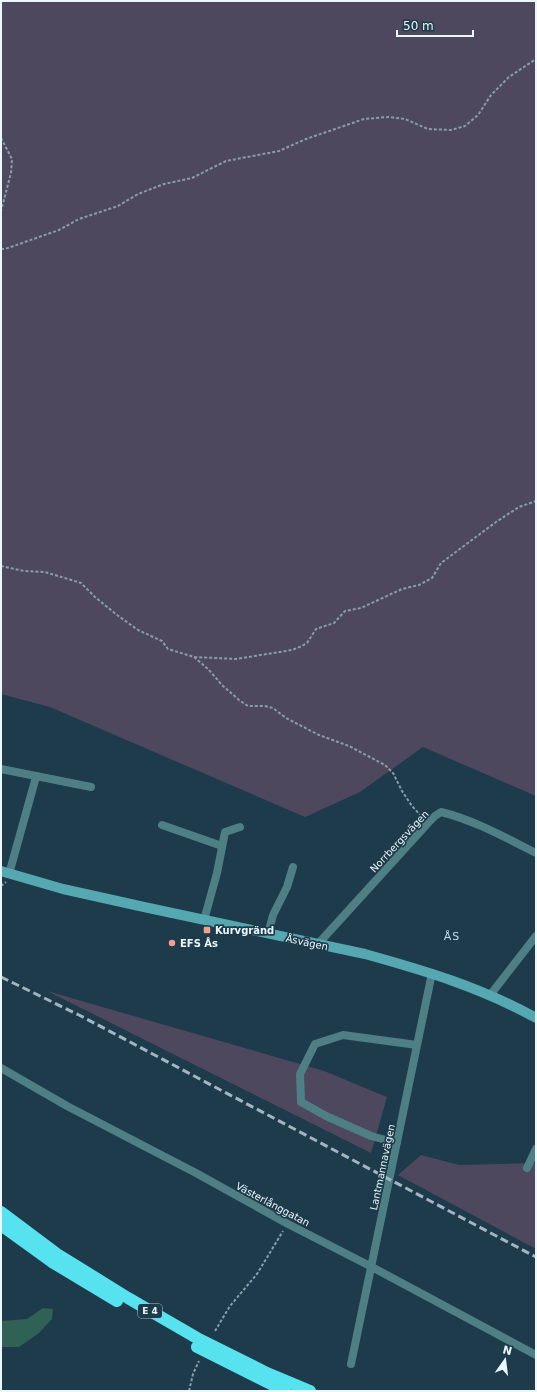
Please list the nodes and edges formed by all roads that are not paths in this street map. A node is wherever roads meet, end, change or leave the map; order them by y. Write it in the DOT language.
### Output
graph roads {
  1 [pos="1,769"];
  2 [pos="36,777"];
  3 [pos="92,787"];
  4 [pos="162,825"];
  5 [pos="240,827"];
  6 [pos="222,846"];
  7 [pos="536,853"];
  8 [pos="293,867"];
  9 [pos="5,873"];
  10 [pos="204,920"];
  11 [pos="268,934"];
  12 [pos="536,936"];
  13 [pos="318,944"];
  14 [pos="432,973"];
  15 [pos="491,994"];
  16 [pos="536,1018"];
  17 [pos="417,1045"];
  18 [pos="1,1068"];
  19 [pos="397,1143"];
  20 [pos="536,1149"];
  21 [pos="527,1168"];
  22 [pos="1,1212"];
  23 [pos="1,1225"];
  24 [pos="370,1266"];
  25 [pos="536,1355"];
  26 [pos="351,1364"];
  27 [pos="285,1391"];
  28 [pos="310,1391"];
  1 -- 2 [label="street"];
  2 -- 3 [label="street"];
  2 -- 9 [label="street"];
  4 -- 6 [label="street"];
  5 -- 6 [label="street"];
  6 -- 10 [label="street"];
  7 -- 13 [label="street, Norrbergsvägen"];
  8 -- 11 [label="street"];
  9 -- 10 [label="street, Åsvägen"];
  10 -- 11 [label="street, Åsvägen"];
  11 -- 13 [label="street, Åsvägen"];
  12 -- 15 [label="street"];
  13 -- 14 [label="street, Åsvägen"];
  14 -- 15 [label="street, Åsvägen"];
  14 -- 17 [label="street, Lantmannavägen"];
  15 -- 16 [label="street, Åsvägen"];
  17 -- 19 [label="street, Lantmannavägen"];
  17 -- 19 [label="street"];
  18 -- 24 [label="street, Västerlånggatan"];
  19 -- 24 [label="street, Lantmannavägen"];
  20 -- 21 [label="street"];
  22 -- 28 [label="highway, E 4"];
  23 -- 27 [label="highway, E 4"];
  24 -- 25 [label="street, Västerlånggatan"];
  24 -- 26 [label="street, Lantmannavägen"];
}
